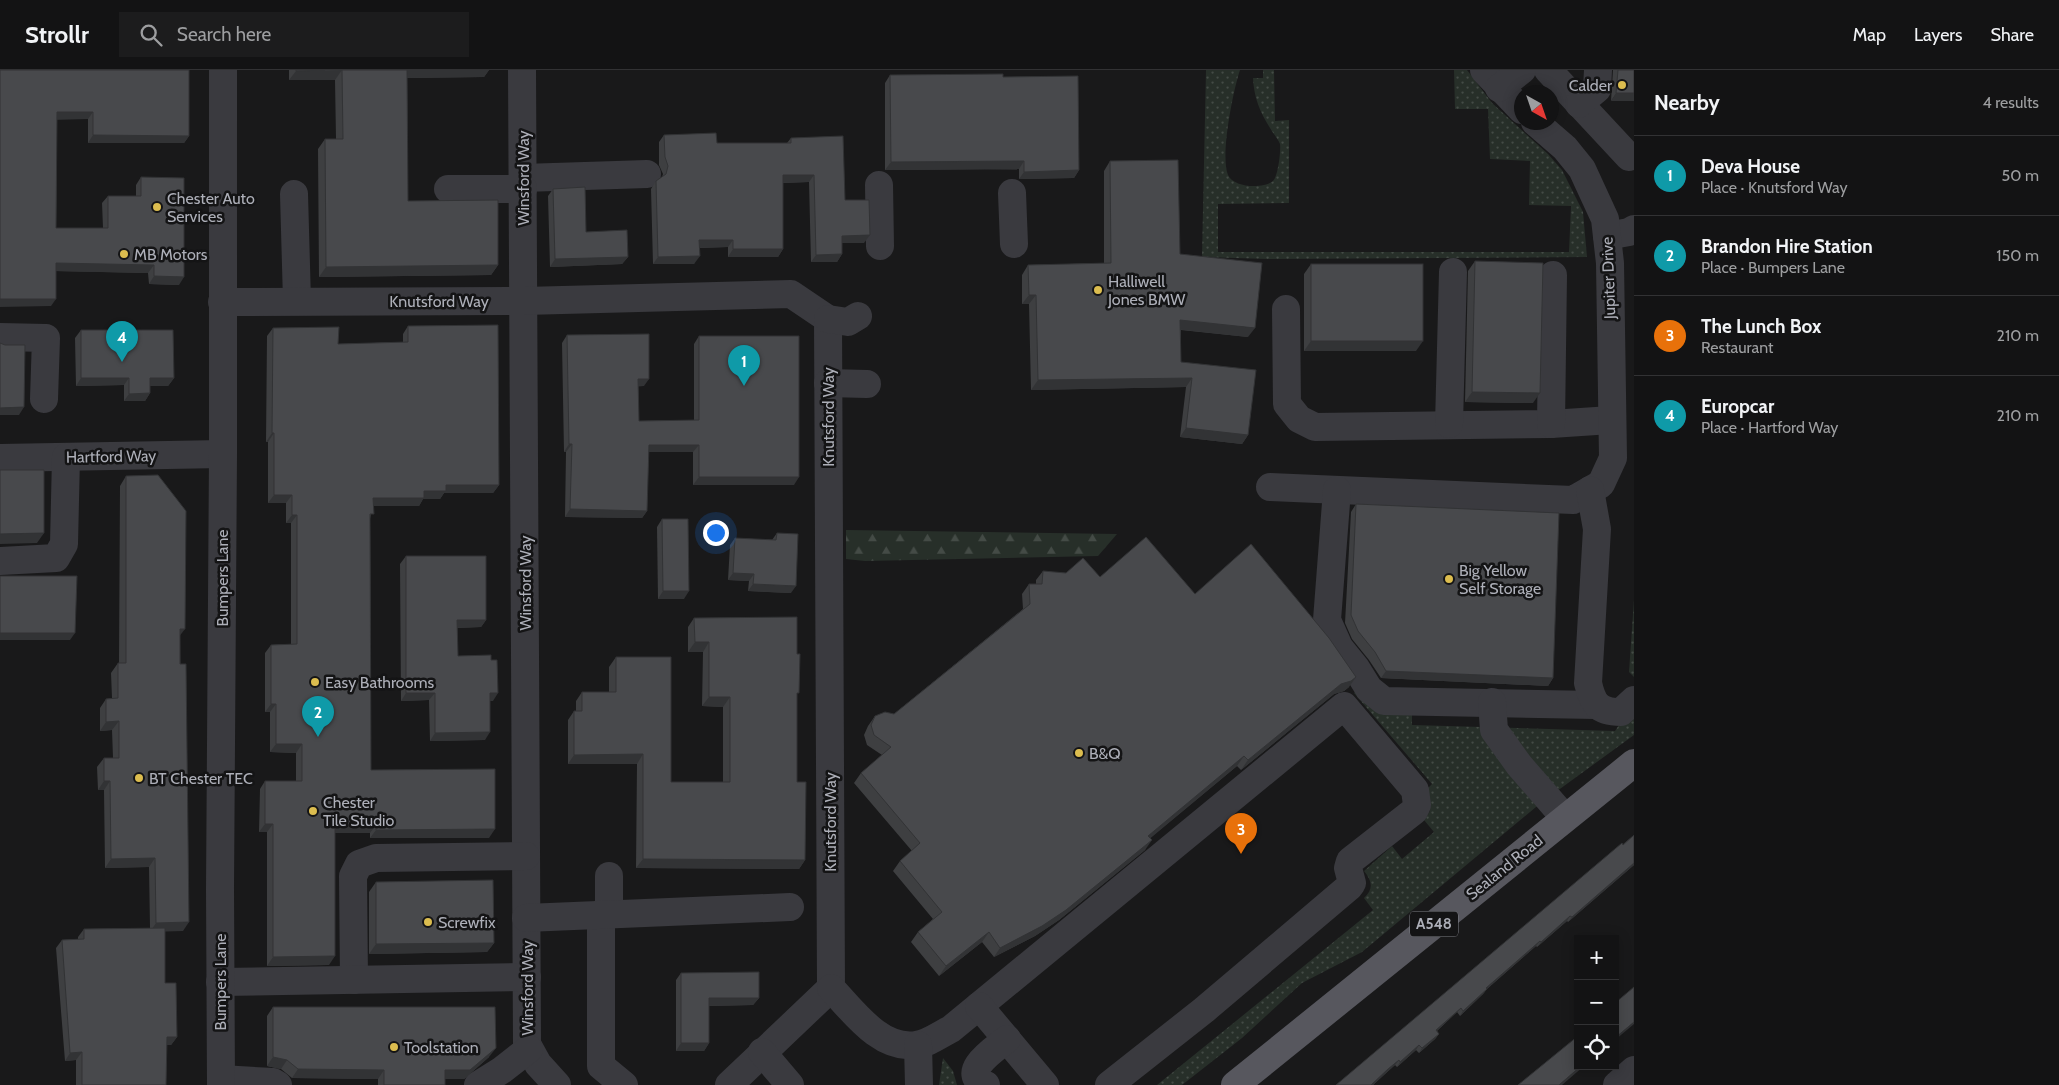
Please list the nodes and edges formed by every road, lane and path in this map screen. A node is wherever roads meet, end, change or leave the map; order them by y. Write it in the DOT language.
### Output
graph roads {
  1 [pos="222,70"];
  2 [pos="522,70"];
  3 [pos="1522,70"];
  4 [pos="1548,70"];
  5 [pos="1598,70"];
  6 [pos="1492,79"];
  7 [pos="1514,102"];
  8 [pos="1580,104"];
  9 [pos="1544,130"];
  10 [pos="1629,157"];
  11 [pos="647,174"];
  12 [pos="523,184"];
  13 [pos="879,185"];
  14 [pos="448,189"];
  15 [pos="1012,193"];
  16 [pos="294,194"];
  17 [pos="1634,229"];
  18 [pos="1607,236"];
  19 [pos="1014,244"];
  20 [pos="880,246"];
  21 [pos="1453,272"];
  22 [pos="1553,275"];
  23 [pos="297,301"];
  24 [pos="524,301"];
  25 [pos="222,302"];
  26 [pos="1286,309"];
  27 [pos="858,316"];
  28 [pos="828,319"];
  29 [pos="0,338"];
  30 [pos="828,383"];
  31 [pos="867,384"];
  32 [pos="44,399"];
  33 [pos="1611,420"];
  34 [pos="1449,424"];
  35 [pos="1552,424"];
  36 [pos="223,454"];
  37 [pos="66,457"];
  38 [pos="0,458"];
  39 [pos="1270,487"];
  40 [pos="1337,490"];
  41 [pos="1590,490"];
  42 [pos="0,561"];
  43 [pos="1634,700"];
  44 [pos="1492,702"];
  45 [pos="1597,704"];
  46 [pos="1634,763"];
  47 [pos="1566,818"];
  48 [pos="526,856"];
  49 [pos="609,876"];
  50 [pos="790,907"];
  51 [pos="605,914"];
  52 [pos="526,918"];
  53 [pos="526,977"];
  54 [pos="354,980"];
  55 [pos="220,982"];
  56 [pos="831,988"];
  57 [pos="979,1006"];
  58 [pos="1007,1039"];
  59 [pos="918,1045"];
  60 [pos="529,1049"];
  61 [pos="762,1052"];
  62 [pos="1634,1070"];
  63 [pos="221,1082"];
  64 [pos="278,1085"];
  65 [pos="478,1085"];
  66 [pos="557,1085"];
  67 [pos="624,1085"];
  68 [pos="729,1085"];
  69 [pos="790,1085"];
  70 [pos="919,1085"];
  71 [pos="986,1085"];
  72 [pos="1044,1085"];
  73 [pos="1109,1085"];
  74 [pos="1235,1085"];
  75 [pos="1617,1085"];
  1 -- 25 [label="street, Bumpers Lane"];
  2 -- 12 [label="street, Winsford Way"];
  3 -- 6 [label="street"];
  4 -- 8 [label="street"];
  5 -- 8 [label="street"];
  6 -- 7 [label="street"];
  8 -- 10 [label="street"];
  9 -- 18 [label="street, Jupiter Drive"];
  11 -- 12 [label="street"];
  12 -- 14 [label="street"];
  12 -- 24 [label="street, Winsford Way"];
  13 -- 20 [label="street"];
  15 -- 19 [label="street"];
  16 -- 23 [label="street"];
  17 -- 18 [label="street"];
  18 -- 33 [label="street, Jupiter Drive"];
  21 -- 34 [label="street"];
  22 -- 35 [label="street"];
  23 -- 24 [label="street, Knutsford Way"];
  23 -- 25 [label="street, Knutsford Way"];
  24 -- 28 [label="street, Knutsford Way"];
  24 -- 48 [label="street, Winsford Way"];
  25 -- 36 [label="street, Bumpers Lane"];
  26 -- 34 [label="street"];
  27 -- 28 [label="street"];
  28 -- 30 [label="street, Knutsford Way"];
  29 -- 32 [label="street"];
  30 -- 31 [label="street"];
  30 -- 56 [label="street, Knutsford Way"];
  33 -- 35 [label="street"];
  33 -- 41 [label="street, Jupiter Drive"];
  34 -- 35 [label="street"];
  36 -- 37 [label="street, Hartford Way"];
  36 -- 55 [label="street, Bumpers Lane"];
  37 -- 38 [label="street, Hartford Way"];
  37 -- 42 [label="street"];
  39 -- 40 [label="street"];
  40 -- 41 [label="street"];
  40 -- 44 [label="street"];
  41 -- 45 [label="street"];
  43 -- 45 [label="street"];
  44 -- 45 [label="street"];
  44 -- 47 [label="street"];
  46 -- 47 [label="main road, Sealand Road / A548"];
  47 -- 74 [label="main road, Sealand Road / A548"];
  48 -- 52 [label="street, Winsford Way"];
  48 -- 54 [label="street"];
  49 -- 51 [label="street"];
  50 -- 51 [label="street"];
  51 -- 52 [label="street"];
  51 -- 67 [label="street"];
  52 -- 53 [label="street, Winsford Way"];
  53 -- 54 [label="street"];
  53 -- 60 [label="street, Winsford Way"];
  54 -- 55 [label="street"];
  55 -- 63 [label="street, Bumpers Lane"];
  56 -- 59 [label="street"];
  56 -- 61 [label="street"];
  57 -- 58 [label="street"];
  57 -- 59 [label="street"];
  57 -- 73 [label="street"];
  58 -- 71 [label="street"];
  58 -- 72 [label="street"];
  59 -- 70 [label="street"];
  60 -- 65 [label="street"];
  60 -- 66 [label="street, Winsford Way"];
  61 -- 68 [label="street"];
  61 -- 69 [label="street"];
  62 -- 75 [label="street"];
  63 -- 64 [label="street"];
}
